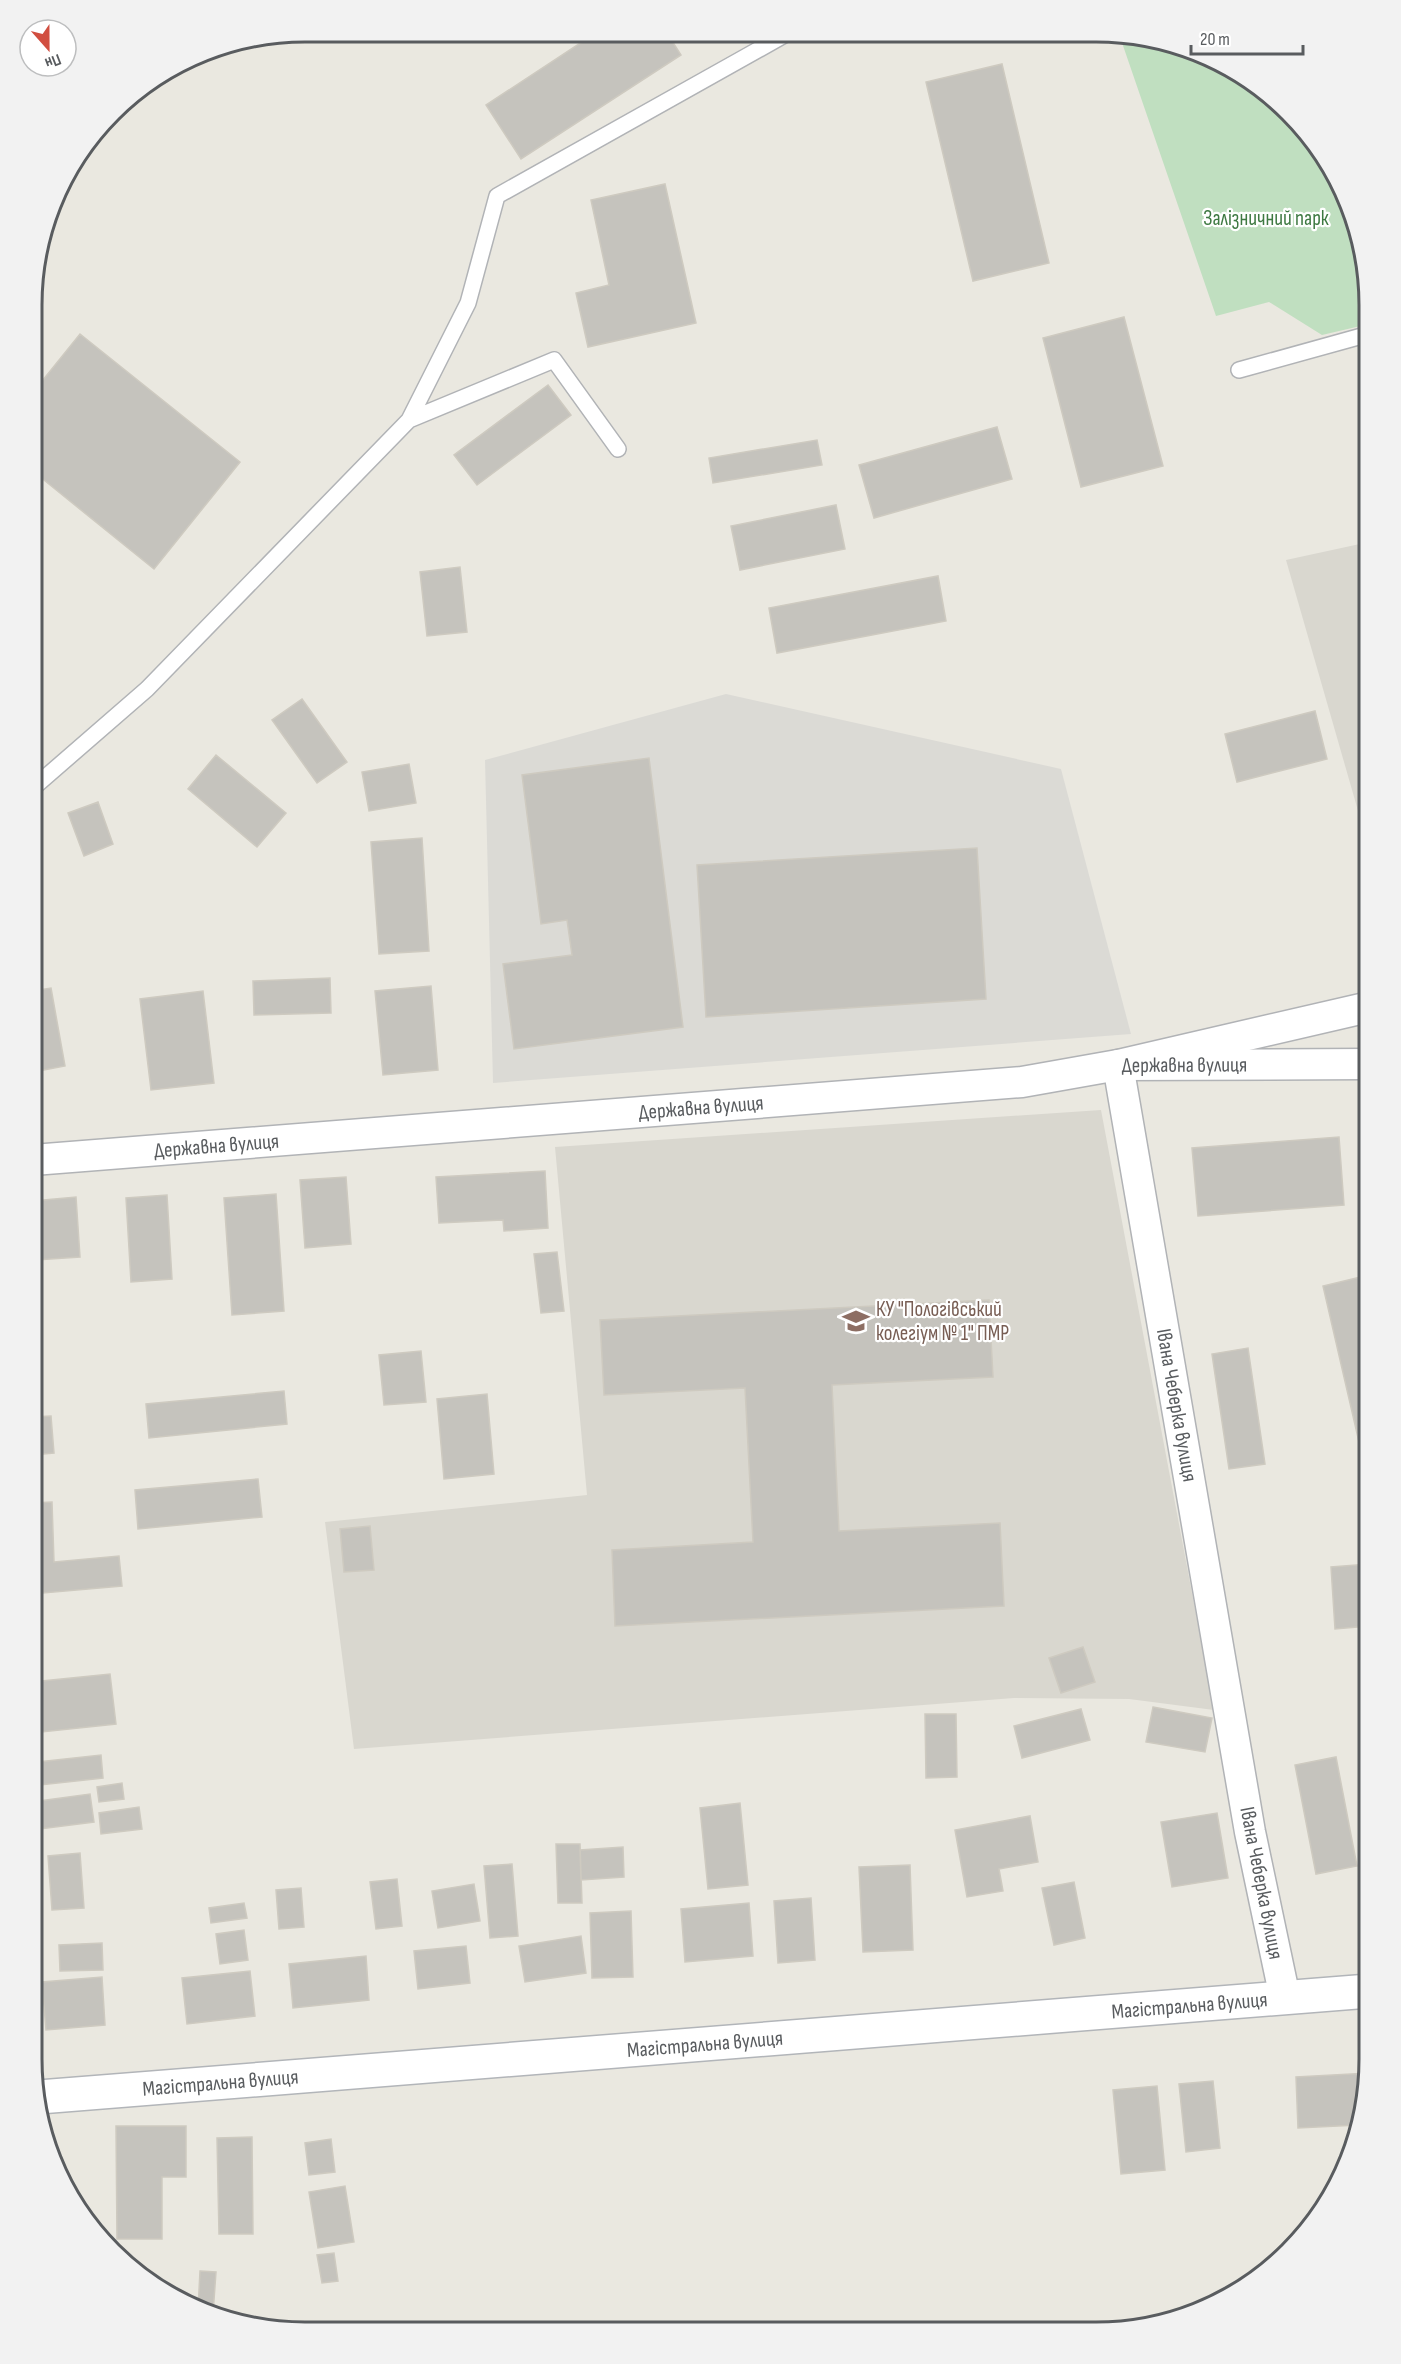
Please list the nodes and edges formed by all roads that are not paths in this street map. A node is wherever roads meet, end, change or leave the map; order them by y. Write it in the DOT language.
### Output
graph roads {
  1 [pos="772,42"];
  2 [pos="1359,337"];
  3 [pos="1239,370"];
  4 [pos="409,420"];
  5 [pos="618,449"];
  6 [pos="42,780"];
  7 [pos="1359,1009"];
  8 [pos="1359,1064"];
  9 [pos="1118,1065"];
  10 [pos="42,1159"];
  11 [pos="1359,1992"];
  12 [pos="1285,1998"];
  13 [pos="45,2097"];
  1 -- 4 [label="lane"];
  2 -- 3 [label="lane"];
  4 -- 5 [label="lane"];
  4 -- 6 [label="lane"];
  7 -- 9 [label="street"];
  8 -- 9 [label="street, Державна вулиця"];
  9 -- 10 [label="street, Державна вулиця"];
  9 -- 12 [label="street, Івана Чеберка вулиця"];
  11 -- 12 [label="main road, Магістральна вулиця"];
  12 -- 13 [label="main road, Магістральна вулиця"];
}
